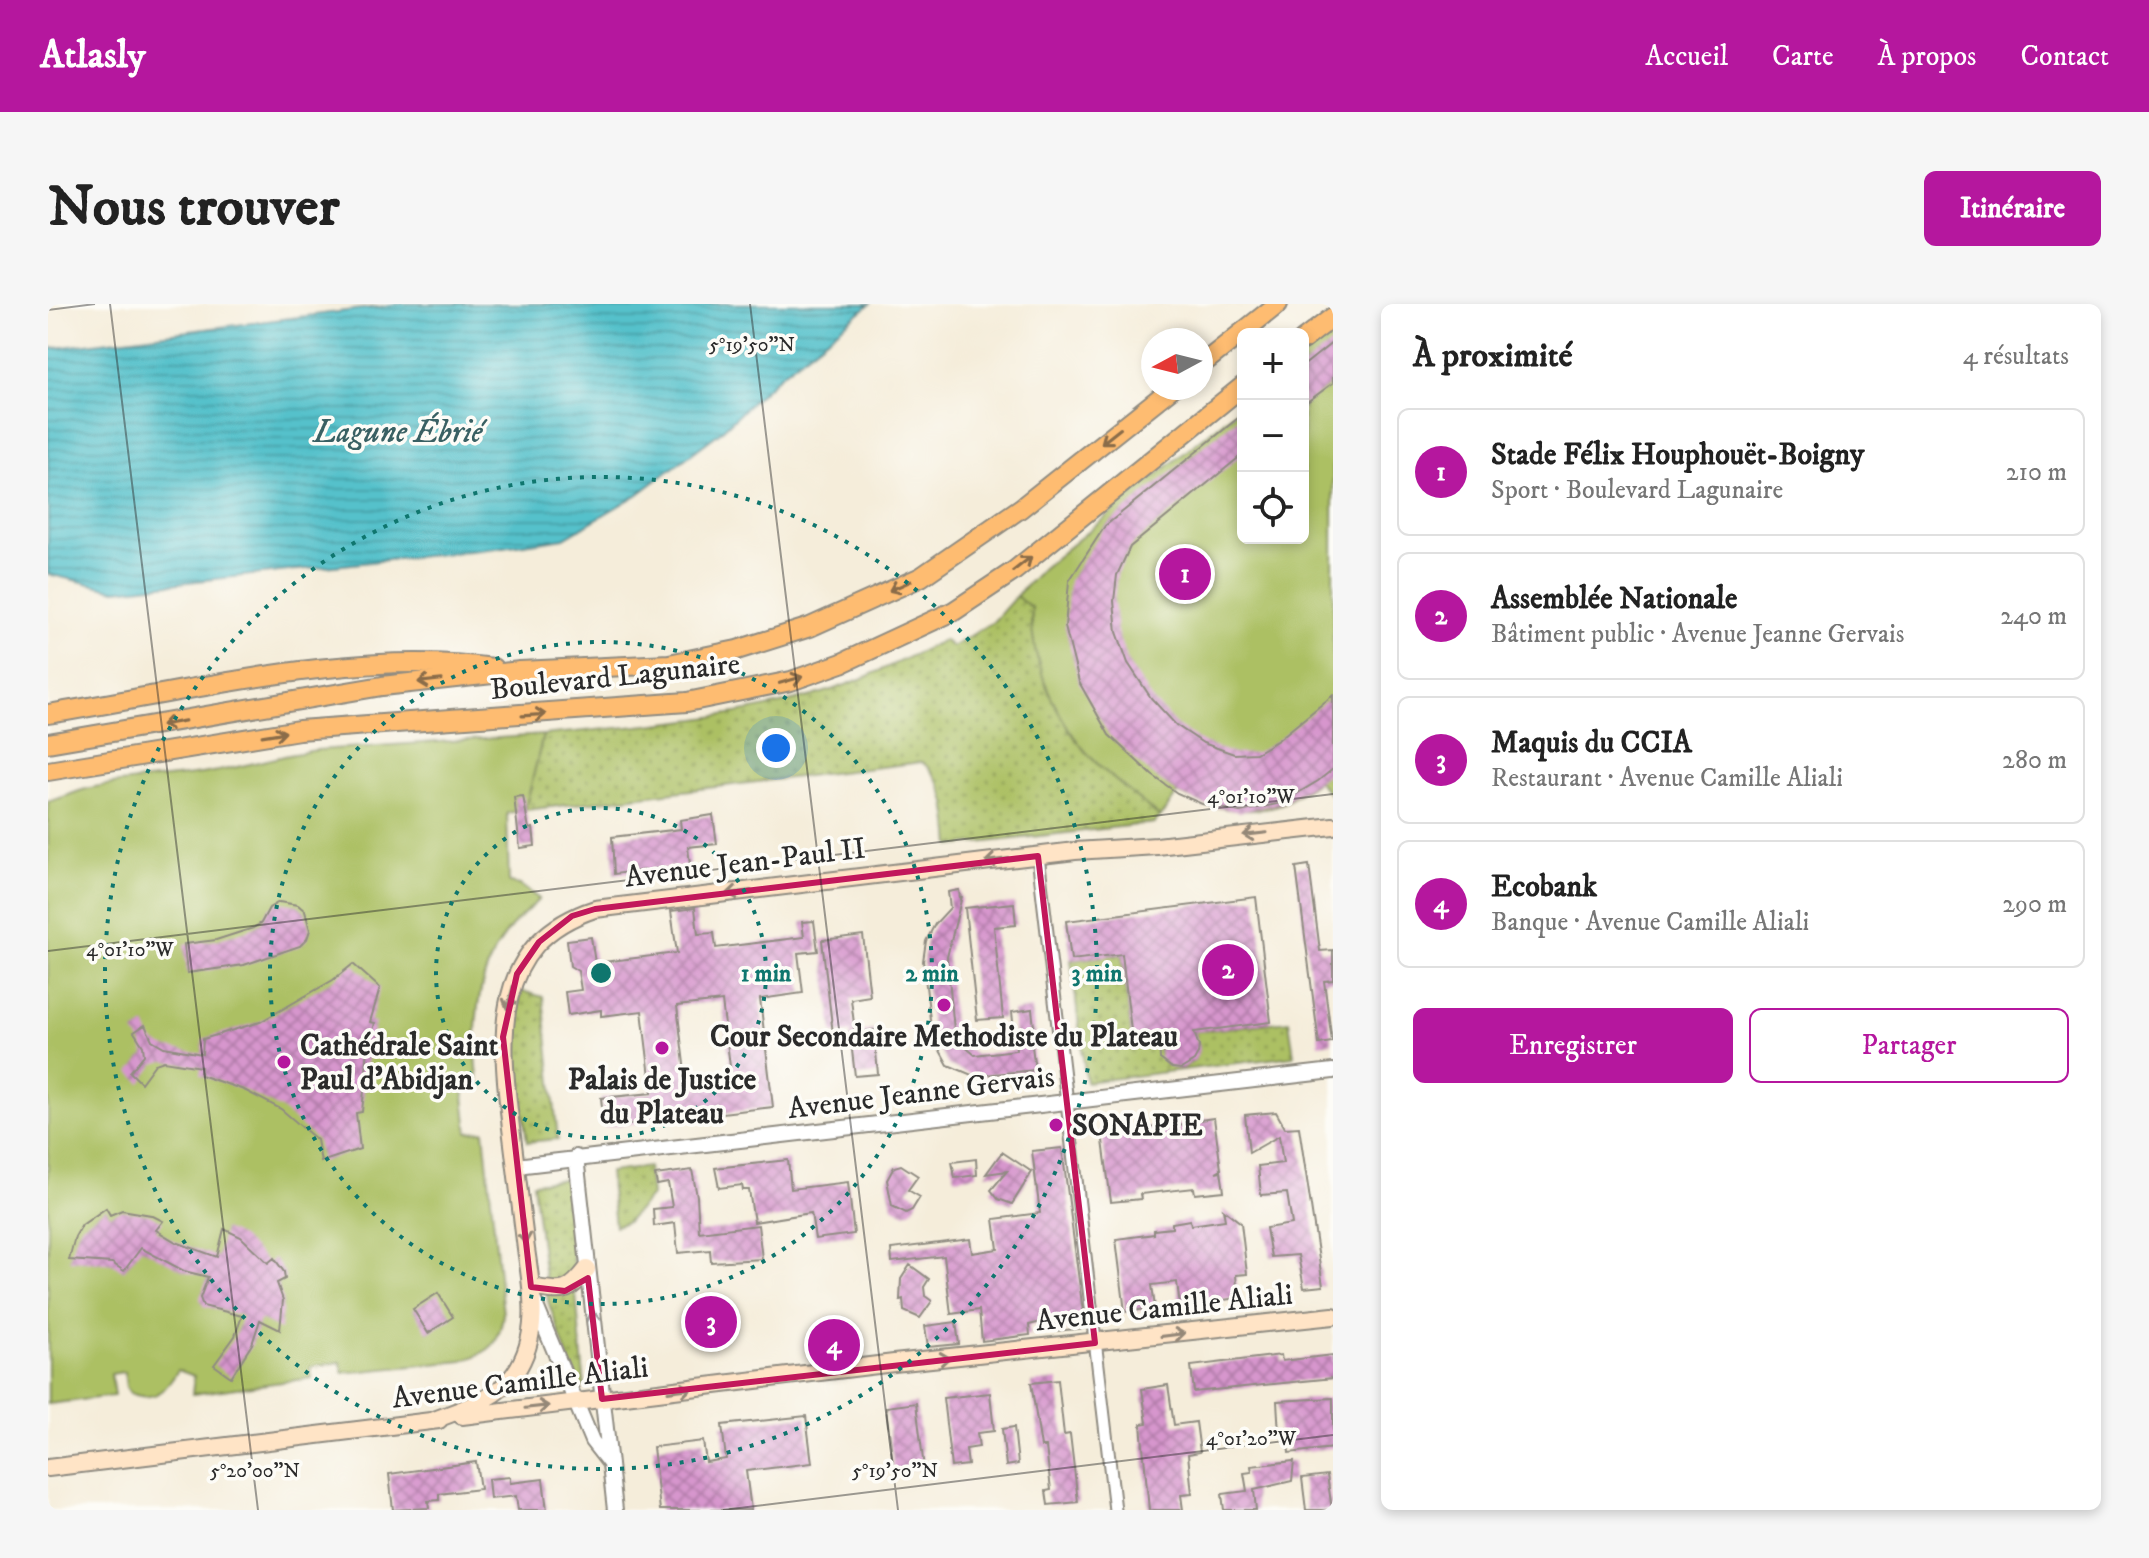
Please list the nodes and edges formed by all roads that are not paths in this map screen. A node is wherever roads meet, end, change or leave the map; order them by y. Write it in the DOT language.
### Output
graph roads {
  1 [pos="1278,304"];
  2 [pos="1333,317"];
  3 [pos="1309,335"];
  4 [pos="1213,355"];
  5 [pos="1237,391"];
  6 [pos="1157,400"];
  7 [pos="520,671"];
  8 [pos="57,713"];
  9 [pos="48,743"];
  10 [pos="106,763"];
  11 [pos="48,771"];
  12 [pos="48,780"];
  13 [pos="1333,826"];
  14 [pos="1038,856"];
  15 [pos="1333,1071"];
  16 [pos="1067,1101"];
  17 [pos="576,1157"];
  18 [pos="516,1166"];
  19 [pos="587,1269"];
  20 [pos="532,1293"];
  21 [pos="1333,1316"];
  22 [pos="1095,1343"];
  23 [pos="602,1399"];
  24 [pos="577,1402"];
  25 [pos="432,1421"];
  26 [pos="611,1465"];
  27 [pos="48,1468"];
  28 [pos="615,1510"];
  29 [pos="1115,1510"];
  1 -- 4 [label="highway"];
  2 -- 3 [label="highway"];
  10 -- 5 [label="highway, Boulevard Lagunaire, one-way"];
  6 -- 7 [label="highway, Boulevard Lagunaire, one-way"];
  7 -- 8 [label="highway"];
  7 -- 9 [label="highway, Boulevard Lagunaire, one-way"];
  10 -- 11 [label="highway, Boulevard Lagunaire"];
  10 -- 12 [label="highway"];
  13 -- 14 [label="main road, Avenue Jean-Paul II, one-way"];
  14 -- 16 [label="street"];
  14 -- 18 [label="main road, Avenue Jean-Paul II, one-way"];
  15 -- 16 [label="street, Avenue Jeanne Gervais"];
  16 -- 17 [label="street, Avenue Jeanne Gervais"];
  16 -- 22 [label="street"];
  17 -- 18 [label="street, Avenue Jeanne Gervais"];
  17 -- 19 [label="street"];
  18 -- 20 [label="main road, Avenue Jean-Paul II, one-way"];
  19 -- 20 [label="main road"];
  23 -- 19 [label="street, one-way"];
  20 -- 24 [label="street, Avenue Jean-Paul II"];
  20 -- 25 [label="main road, Avenue Jean-Paul II"];
  22 -- 21 [label="main road, Avenue Camille Aliali, one-way"];
  23 -- 22 [label="main road, Avenue Camille Aliali, one-way"];
  22 -- 29 [label="street"];
  23 -- 24 [label="main road, Avenue Camille Aliali"];
  23 -- 26 [label="street"];
  25 -- 24 [label="main road, Avenue Camille Aliali, one-way"];
  24 -- 26 [label="street, Avenue Jean-Paul II"];
  25 -- 27 [label="main road, Avenue Camille Aliali"];
  26 -- 28 [label="street"];
}
